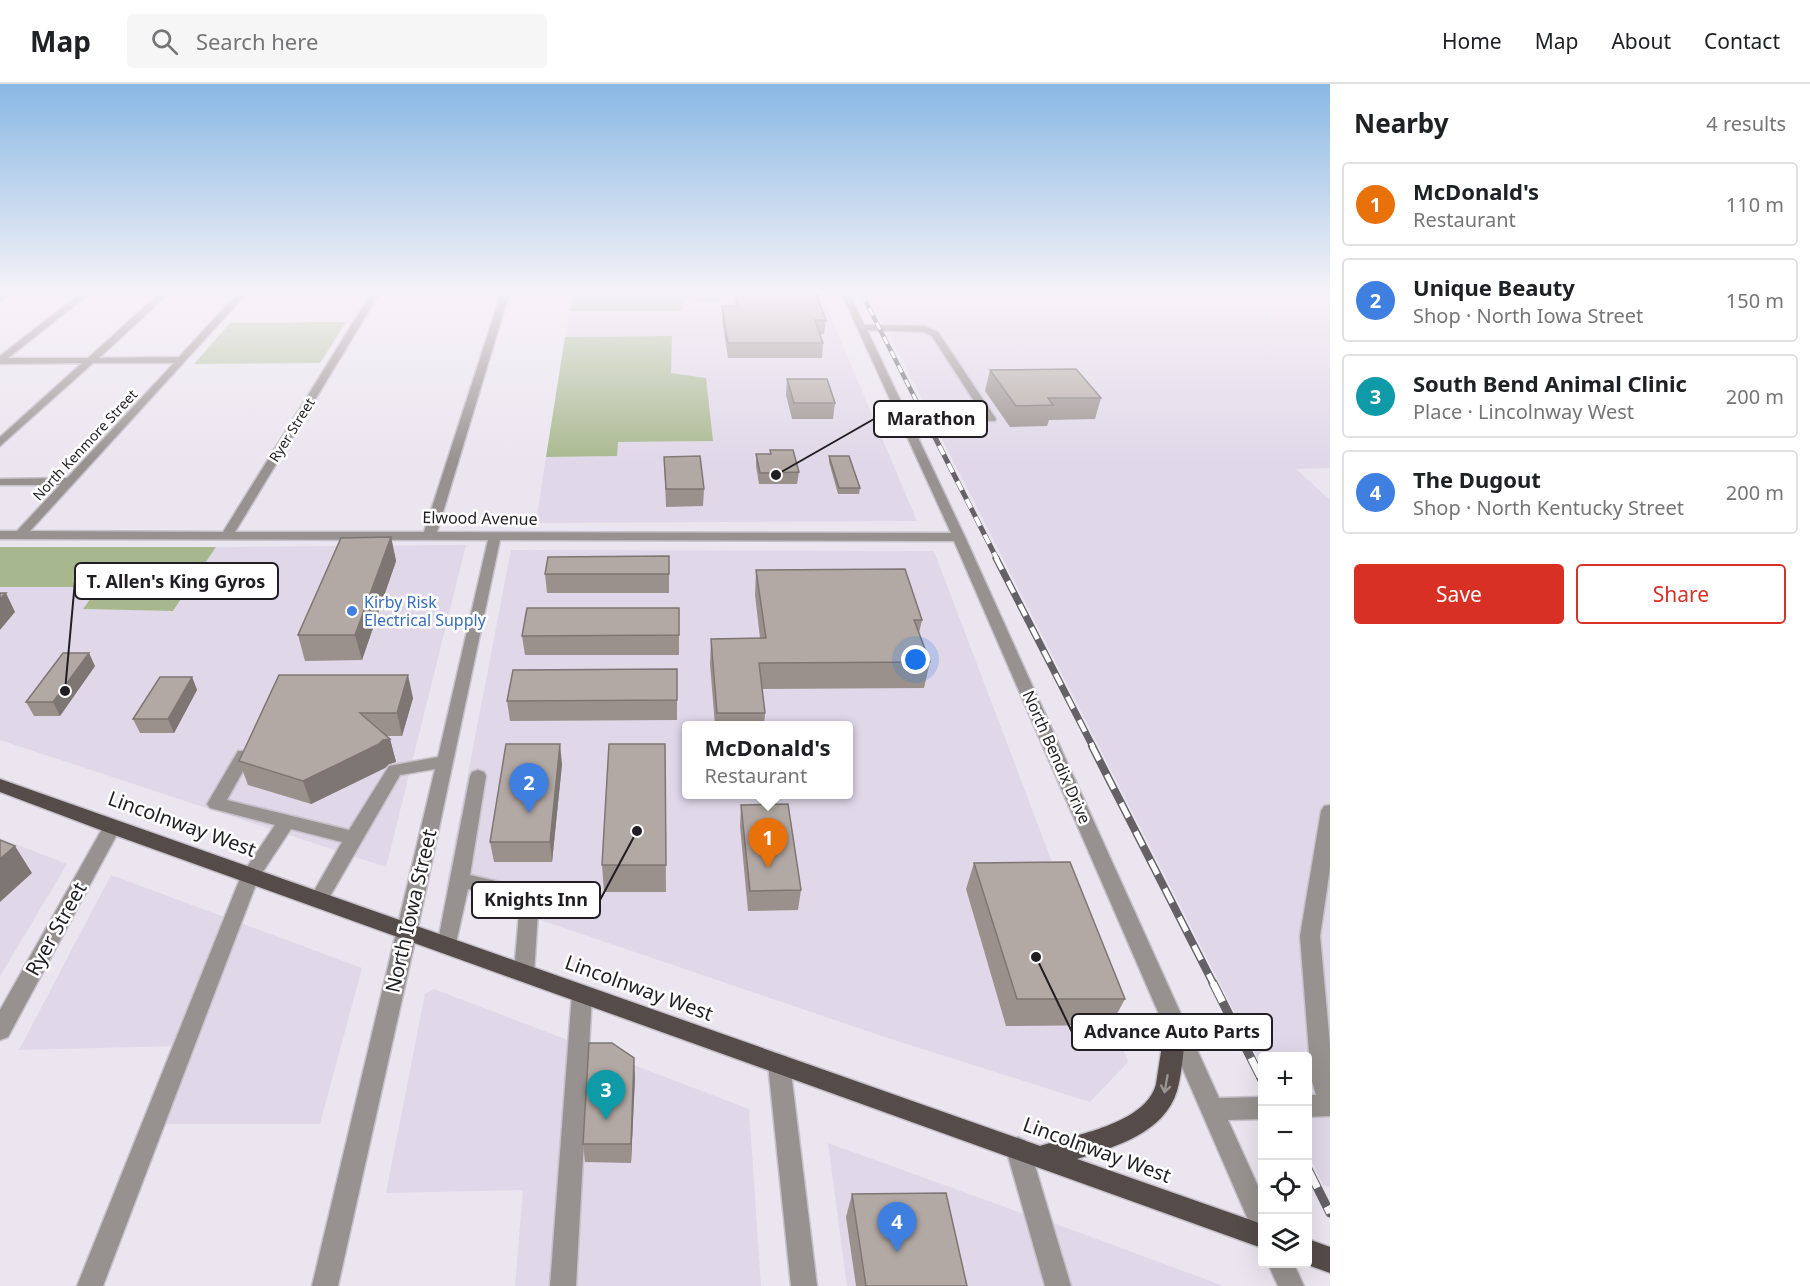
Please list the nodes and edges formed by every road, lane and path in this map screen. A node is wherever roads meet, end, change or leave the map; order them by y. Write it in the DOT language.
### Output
graph roads {
  1 [pos="14,350"];
  2 [pos="103,350"];
  3 [pos="191,350"];
  4 [pos="341,350"];
  5 [pos="487,350"];
  6 [pos="872,350"];
  7 [pos="946,350"];
  8 [pos="92,360"];
  9 [pos="182,360"];
  10 [pos="0,361"];
  11 [pos="991,419"];
  12 [pos="0,443"];
  13 [pos="70,481"];
  14 [pos="0,482"];
  15 [pos="228,534"];
  16 [pos="430,534"];
  17 [pos="0,535"];
  18 [pos="20,535"];
  19 [pos="495,535"];
  20 [pos="959,537"];
  21 [pos="244,755"];
  22 [pos="445,762"];
  23 [pos="478,776"];
  24 [pos="0,785"];
  25 [pos="1330,811"];
  26 [pos="286,822"];
  27 [pos="112,827"];
  28 [pos="353,838"];
  29 [pos="250,876"];
  30 [pos="460,880"];
  31 [pos="318,900"];
  32 [pos="407,932"];
  33 [pos="447,946"];
  34 [pos="524,973"];
  35 [pos="582,994"];
  36 [pos="1324,1023"];
  37 [pos="1176,1026"];
  38 [pos="0,1030"];
  39 [pos="779,1064"];
  40 [pos="1330,1104"];
  41 [pos="1312,1106"];
  42 [pos="1258,1108"];
  43 [pos="1213,1109"];
  44 [pos="1029,1153"];
  45 [pos="1260,1214"];
  46 [pos="1258,1234"];
  47 [pos="1312,1253"];
  48 [pos="1330,1260"];
  49 [pos="1283,1268"];
  50 [pos="90,1286"];
  51 [pos="325,1286"];
  52 [pos="563,1286"];
  53 [pos="804,1286"];
  54 [pos="1058,1286"];
  55 [pos="1291,1286"];
  1 -- 10 [label="street"];
  2 -- 8 [label="street"];
  3 -- 9 [label="street, North Kenmore Street"];
  4 -- 15 [label="street, Ryer Street"];
  5 -- 16 [label="street"];
  6 -- 20 [label="street, North Bendix Drive"];
  7 -- 11 [label="street"];
  8 -- 9 [label="street"];
  8 -- 10 [label="street"];
  8 -- 12 [label="street"];
  9 -- 13 [label="street, North Kenmore Street"];
  13 -- 14 [label="street"];
  13 -- 18 [label="street, North Kenmore Street"];
  15 -- 16 [label="street, Elwood Avenue"];
  15 -- 18 [label="street, Elwood Avenue"];
  16 -- 19 [label="street, Elwood Avenue"];
  17 -- 18 [label="street, Elwood Avenue"];
  19 -- 20 [label="street, Elwood Avenue"];
  19 -- 22 [label="street, North Iowa Street"];
  20 -- 37 [label="street, North Bendix Drive"];
  21 -- 26 [label="street"];
  22 -- 28 [label="street"];
  22 -- 32 [label="street, North Iowa Street"];
  23 -- 30 [label="street"];
  24 -- 27 [label="main road, Lincolnway West"];
  25 -- 36 [label="street"];
  26 -- 28 [label="street"];
  26 -- 29 [label="street"];
  27 -- 29 [label="main road, Lincolnway West"];
  27 -- 38 [label="street, Ryer Street"];
  28 -- 31 [label="street"];
  29 -- 31 [label="main road, Lincolnway West"];
  29 -- 50 [label="street"];
  30 -- 33 [label="street"];
  30 -- 34 [label="street"];
  31 -- 32 [label="main road, Lincolnway West"];
  32 -- 33 [label="main road, Lincolnway West"];
  32 -- 51 [label="street, North Iowa Street"];
  33 -- 34 [label="main road, Lincolnway West"];
  34 -- 35 [label="main road, Lincolnway West"];
  35 -- 39 [label="main road, Lincolnway West"];
  35 -- 52 [label="street"];
  36 -- 40 [label="street"];
  37 -- 43 [label="street, North Bendix Drive"];
  37 -- 44 [label="main road, one-way"];
  39 -- 44 [label="main road, Lincolnway West"];
  39 -- 53 [label="street"];
  40 -- 41 [label="street"];
  42 -- 43 [label="street"];
  43 -- 45 [label="street, North Bendix Drive"];
  44 -- 46 [label="main road, Lincolnway West"];
  44 -- 54 [label="street"];
  47 -- 48 [label="main road"];
  49 -- 55 [label="street"];
}
